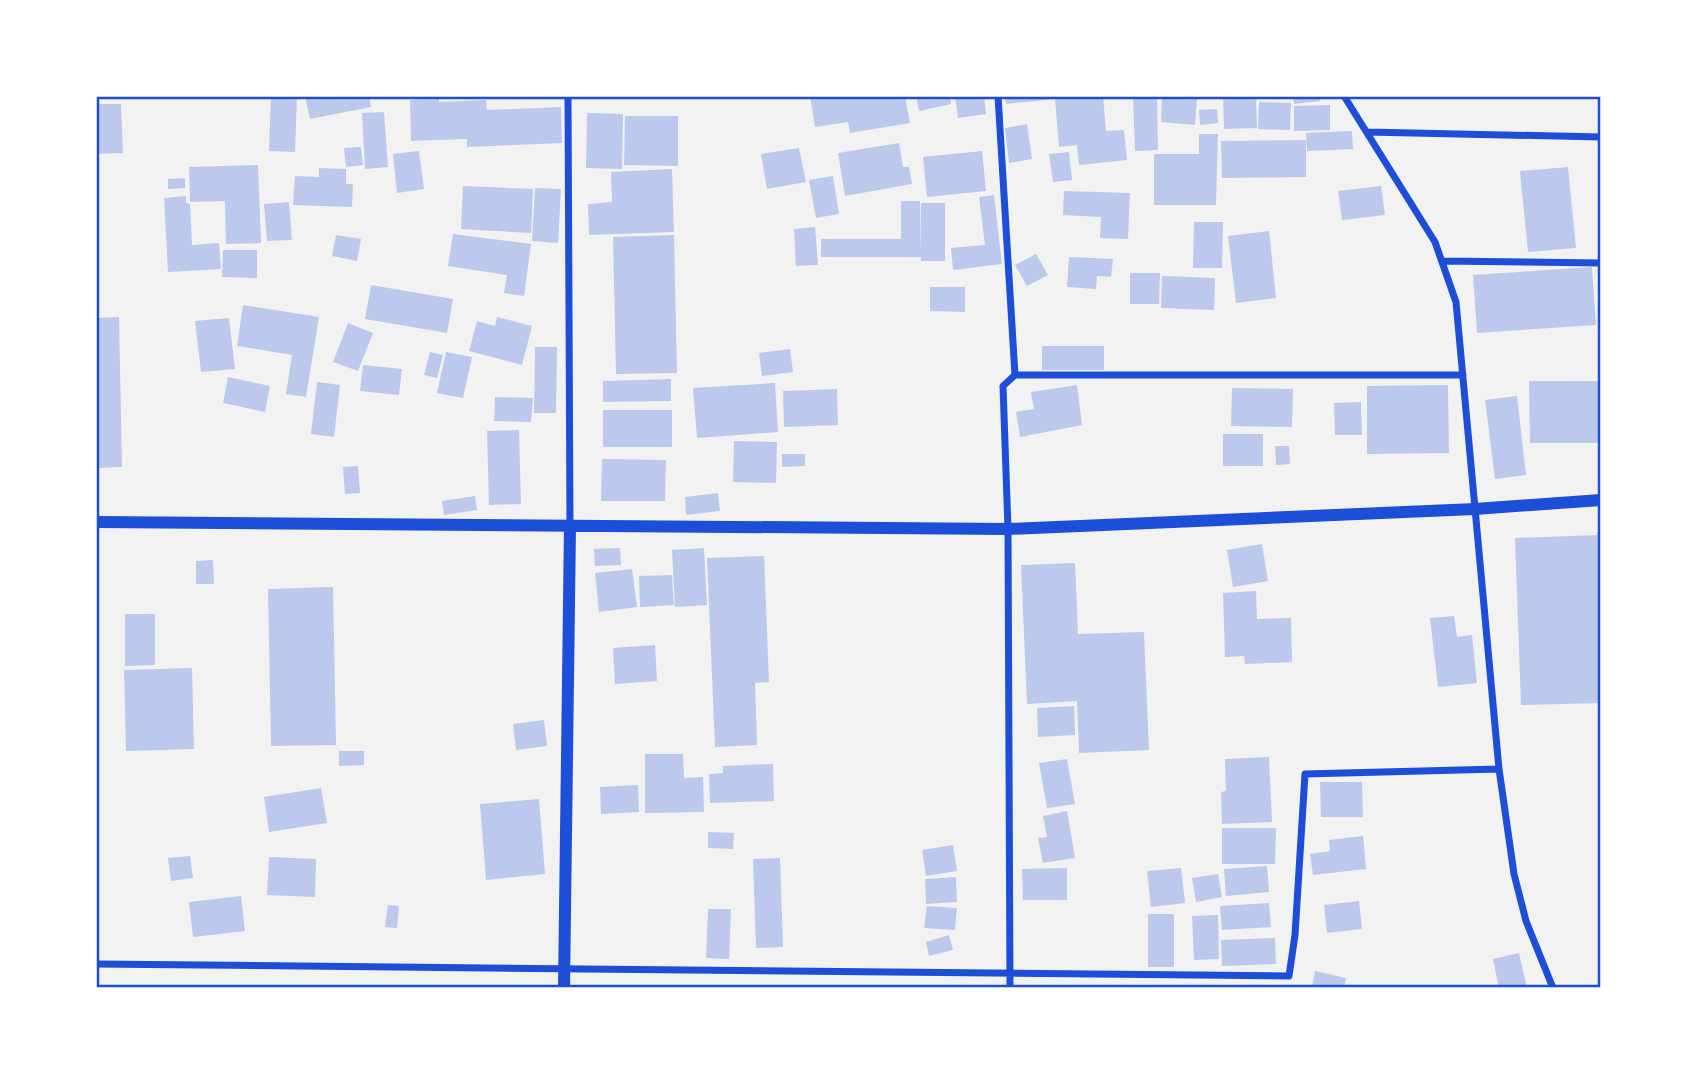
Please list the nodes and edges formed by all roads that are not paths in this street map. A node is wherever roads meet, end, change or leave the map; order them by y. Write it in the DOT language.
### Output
graph roads {
  1 [pos="568,96"];
  2 [pos="998,96"];
  3 [pos="1344,96"];
  4 [pos="1367,132"];
  5 [pos="1601,137"];
  6 [pos="1442,261"];
  7 [pos="1601,263"];
  8 [pos="1015,375"];
  9 [pos="1463,375"];
  10 [pos="1601,500"];
  11 [pos="1475,509"];
  12 [pos="96,522"];
  13 [pos="570,526"];
  14 [pos="1008,529"];
  15 [pos="1499,769"];
  16 [pos="96,964"];
  17 [pos="564,967"];
  18 [pos="1010,972"];
  19 [pos="564,988"];
  20 [pos="1010,988"];
  21 [pos="1553,988"];
  1 -- 13 [label="street"];
  2 -- 8 [label="street"];
  3 -- 4 [label="street"];
  4 -- 5 [label="street"];
  4 -- 6 [label="street"];
  6 -- 7 [label="street"];
  6 -- 9 [label="street"];
  8 -- 9 [label="street"];
  8 -- 14 [label="street"];
  9 -- 11 [label="street"];
  10 -- 11 [label="street"];
  11 -- 14 [label="street"];
  11 -- 15 [label="street"];
  12 -- 13 [label="street"];
  13 -- 14 [label="street"];
  13 -- 17 [label="street"];
  14 -- 18 [label="street"];
  15 -- 18 [label="street"];
  15 -- 21 [label="street"];
  16 -- 17 [label="street"];
  17 -- 18 [label="street"];
  17 -- 19 [label="street"];
  18 -- 20 [label="street"];
}
